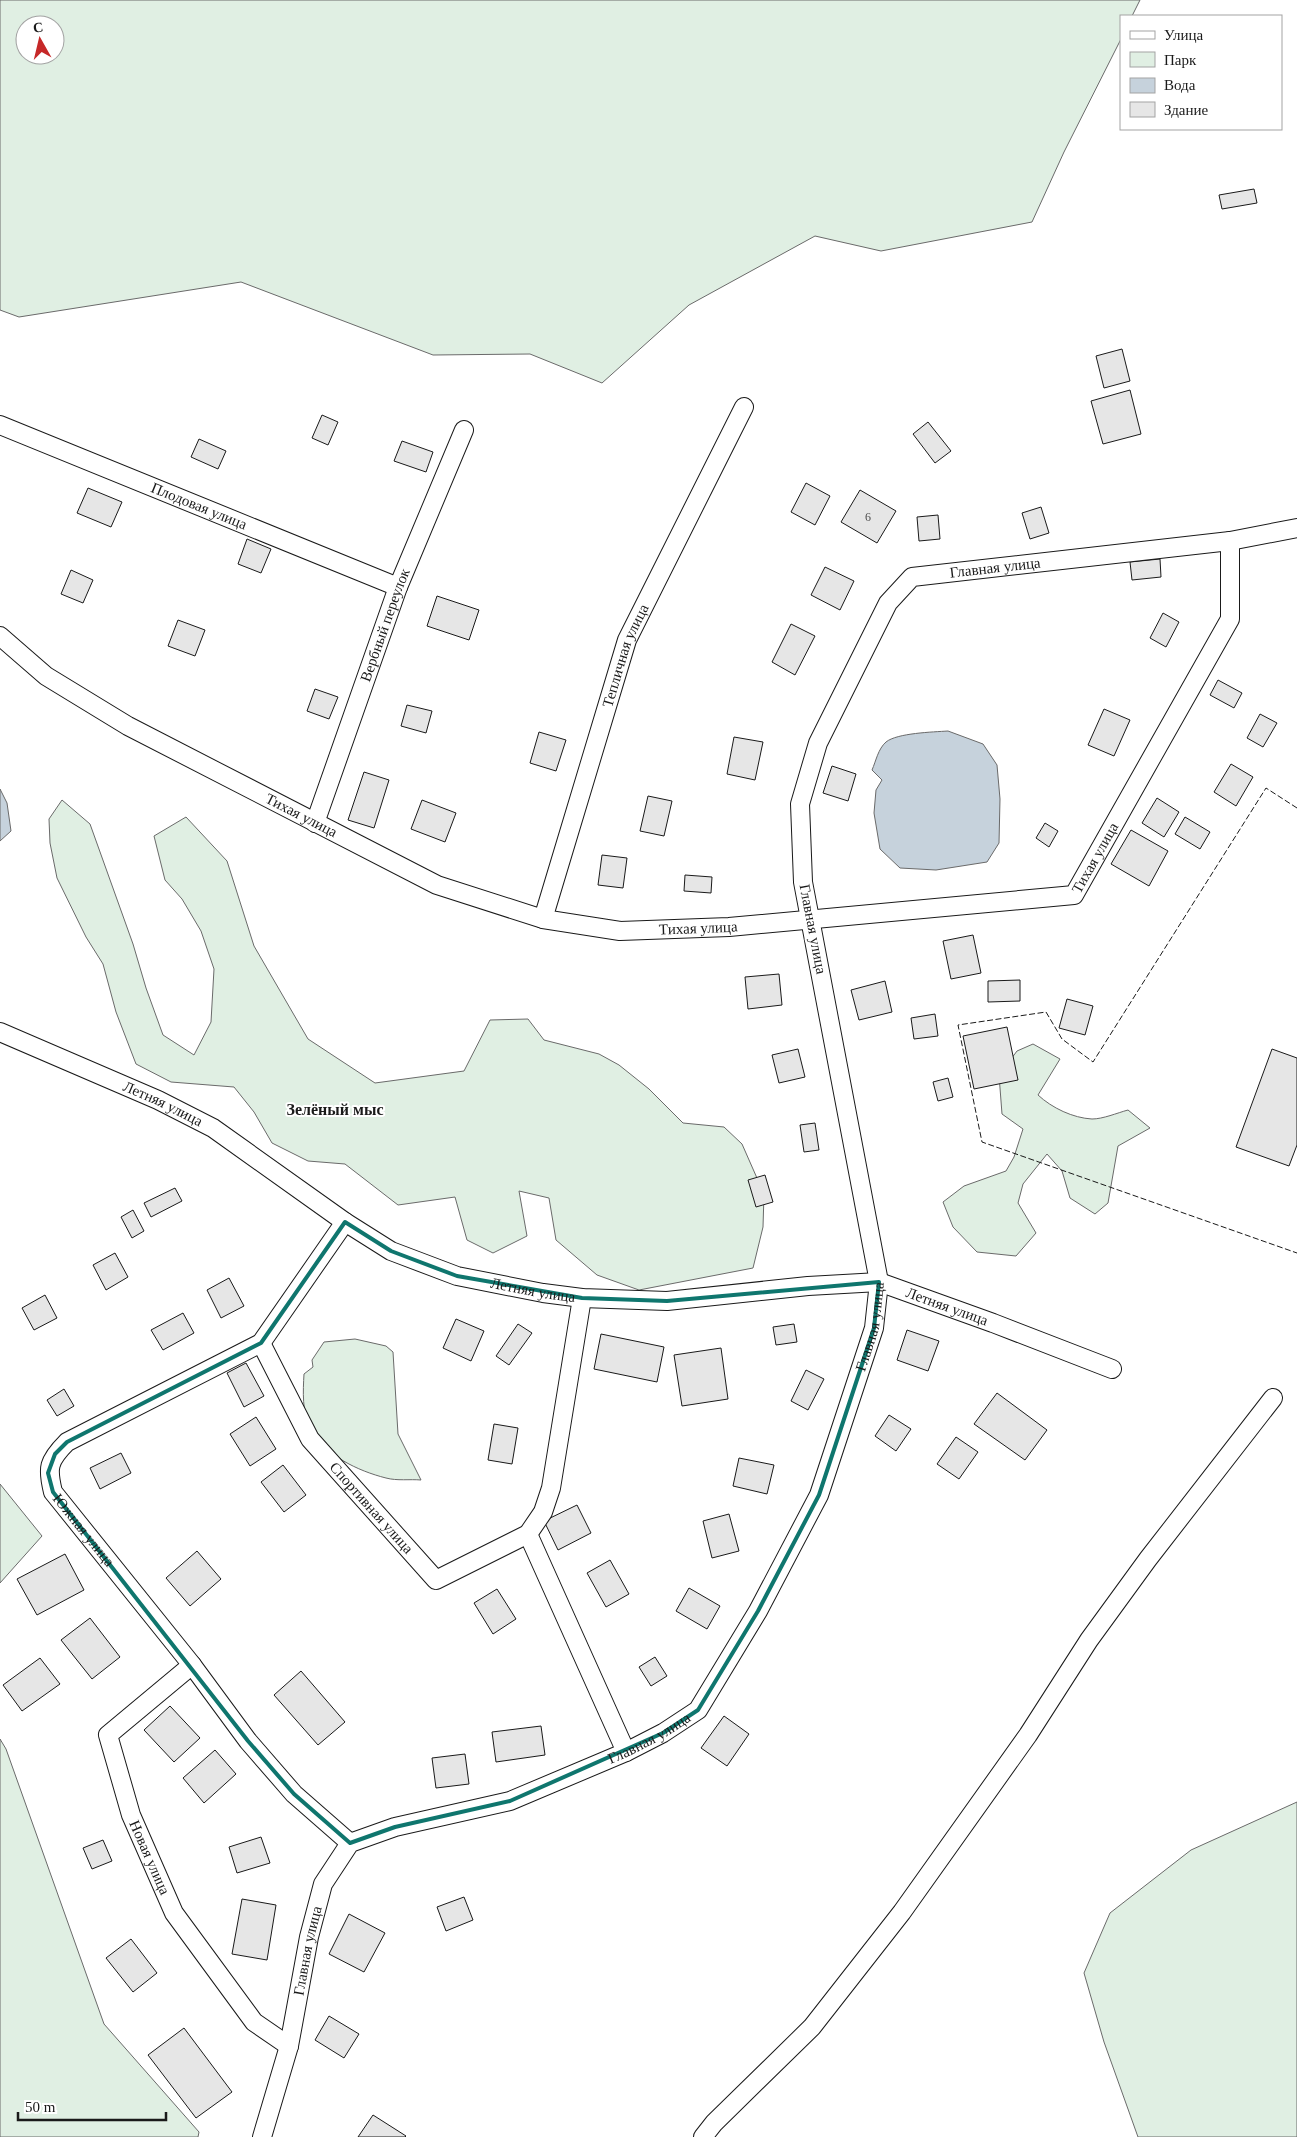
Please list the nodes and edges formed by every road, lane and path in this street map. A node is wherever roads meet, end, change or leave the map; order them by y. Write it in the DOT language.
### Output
graph roads {
  1 [pos="744,407"];
  2 [pos="0,426"];
  3 [pos="464,430"];
  4 [pos="1297,528"];
  5 [pos="1230,541"];
  6 [pos="398,587"];
  7 [pos="0,636"];
  8 [pos="315,823"];
  9 [pos="544,918"];
  10 [pos="810,919"];
  11 [pos="0,1032"];
  12 [pos="346,1222"];
  13 [pos="879,1282"];
  14 [pos="582,1298"];
  15 [pos="261,1343"];
  16 [pos="1112,1370"];
  17 [pos="1273,1398"];
  18 [pos="528,1534"];
  19 [pos="192,1665"];
  20 [pos="626,1752"];
  21 [pos="350,1843"];
  22 [pos="289,2046"];
  23 [pos="262,2137"];
  24 [pos="703,2137"];
  1 -- 9 [label="street, Тепличная улица"];
  2 -- 6 [label="street, Плодовая улица"];
  3 -- 6 [label="street, Вербный переулок"];
  4 -- 5 [label="street, Главная улица"];
  5 -- 10 [label="street, Тихая улица"];
  5 -- 10 [label="street, Главная улица"];
  6 -- 8 [label="street, Вербный переулок"];
  7 -- 8 [label="street, Тихая улица"];
  8 -- 9 [label="street, Тихая улица"];
  9 -- 10 [label="street, Тихая улица"];
  10 -- 13 [label="street, Главная улица"];
  11 -- 12 [label="street, Летняя улица"];
  12 -- 14 [label="street, Летняя улица"];
  12 -- 15 [label="street, Южная улица"];
  13 -- 14 [label="street, Летняя улица"];
  13 -- 16 [label="street, Летняя улица"];
  13 -- 20 [label="street, Главная улица"];
  14 -- 18 [label="street, Спортивная улица"];
  15 -- 18 [label="street, Спортивная улица"];
  15 -- 19 [label="street, Южная улица"];
  17 -- 24 [label="street"];
  18 -- 20 [label="street"];
  19 -- 21 [label="street, Южная улица"];
  19 -- 22 [label="street, Новая улица"];
  20 -- 21 [label="street, Главная улица"];
  21 -- 22 [label="street, Главная улица"];
  22 -- 23 [label="street, Главная улица"];
}
